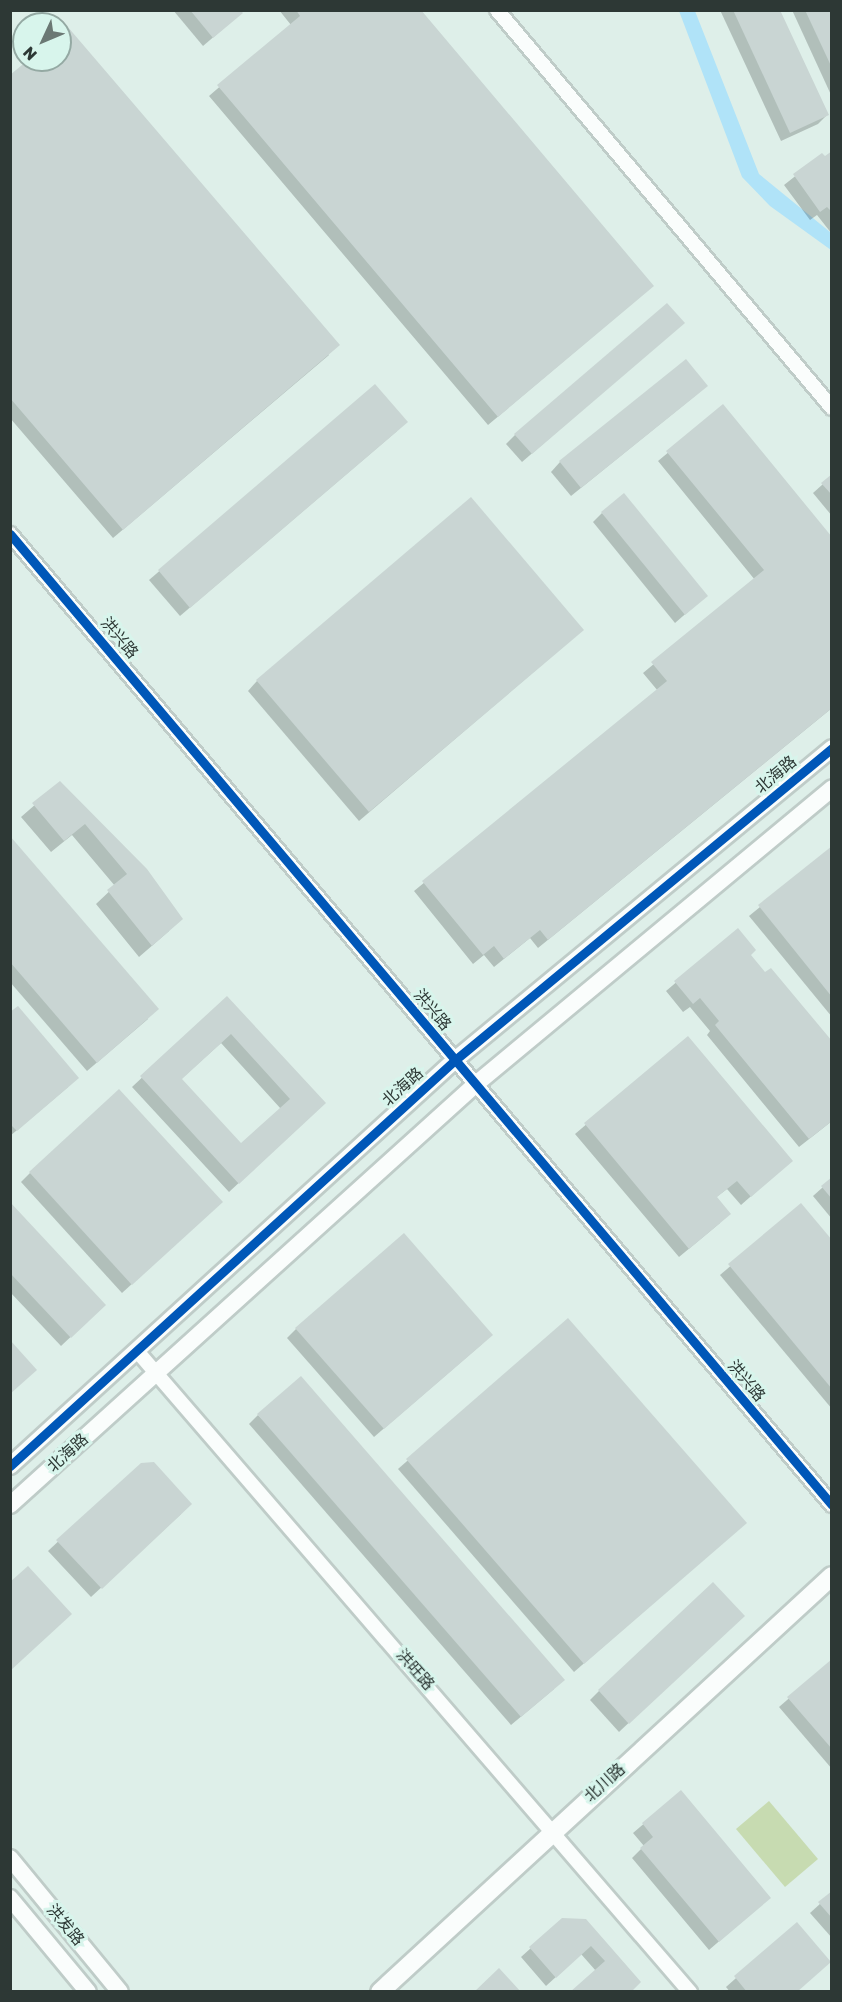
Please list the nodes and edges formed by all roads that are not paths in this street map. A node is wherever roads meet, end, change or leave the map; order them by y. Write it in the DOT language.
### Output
graph roads {
  1 [pos="497,10"];
  2 [pos="831,408"];
  3 [pos="10,534"];
  4 [pos="831,748"];
  5 [pos="831,788"];
  6 [pos="455,1060"];
  7 [pos="476,1084"];
  8 [pos="137,1351"];
  9 [pos="156,1374"];
  10 [pos="10,1466"];
  11 [pos="10,1505"];
  12 [pos="831,1505"];
  13 [pos="831,1576"];
  14 [pos="553,1829"];
  15 [pos="10,1858"];
  16 [pos="10,1898"];
  17 [pos="88,1992"];
  18 [pos="120,1992"];
  19 [pos="380,1992"];
  20 [pos="690,1992"];
  1 -- 2 [label="street"];
  3 -- 6 [label="street, 洪兴路"];
  4 -- 6 [label="street, 北海路"];
  5 -- 7 [label="street, 北海路"];
  6 -- 7 [label="street, 洪兴路"];
  6 -- 8 [label="street, 北海路"];
  7 -- 9 [label="street, 北海路"];
  7 -- 12 [label="street, 洪兴路"];
  8 -- 9 [label="street, 洪旺路"];
  8 -- 10 [label="street, 北海路"];
  9 -- 11 [label="street, 北海路"];
  9 -- 14 [label="street, 洪旺路"];
  13 -- 14 [label="main road, 北川路"];
  14 -- 19 [label="main road, 北川路"];
  14 -- 20 [label="street, 洪旺路"];
  15 -- 18 [label="street, 洪发路"];
  16 -- 17 [label="street, 洪发路"];
}
